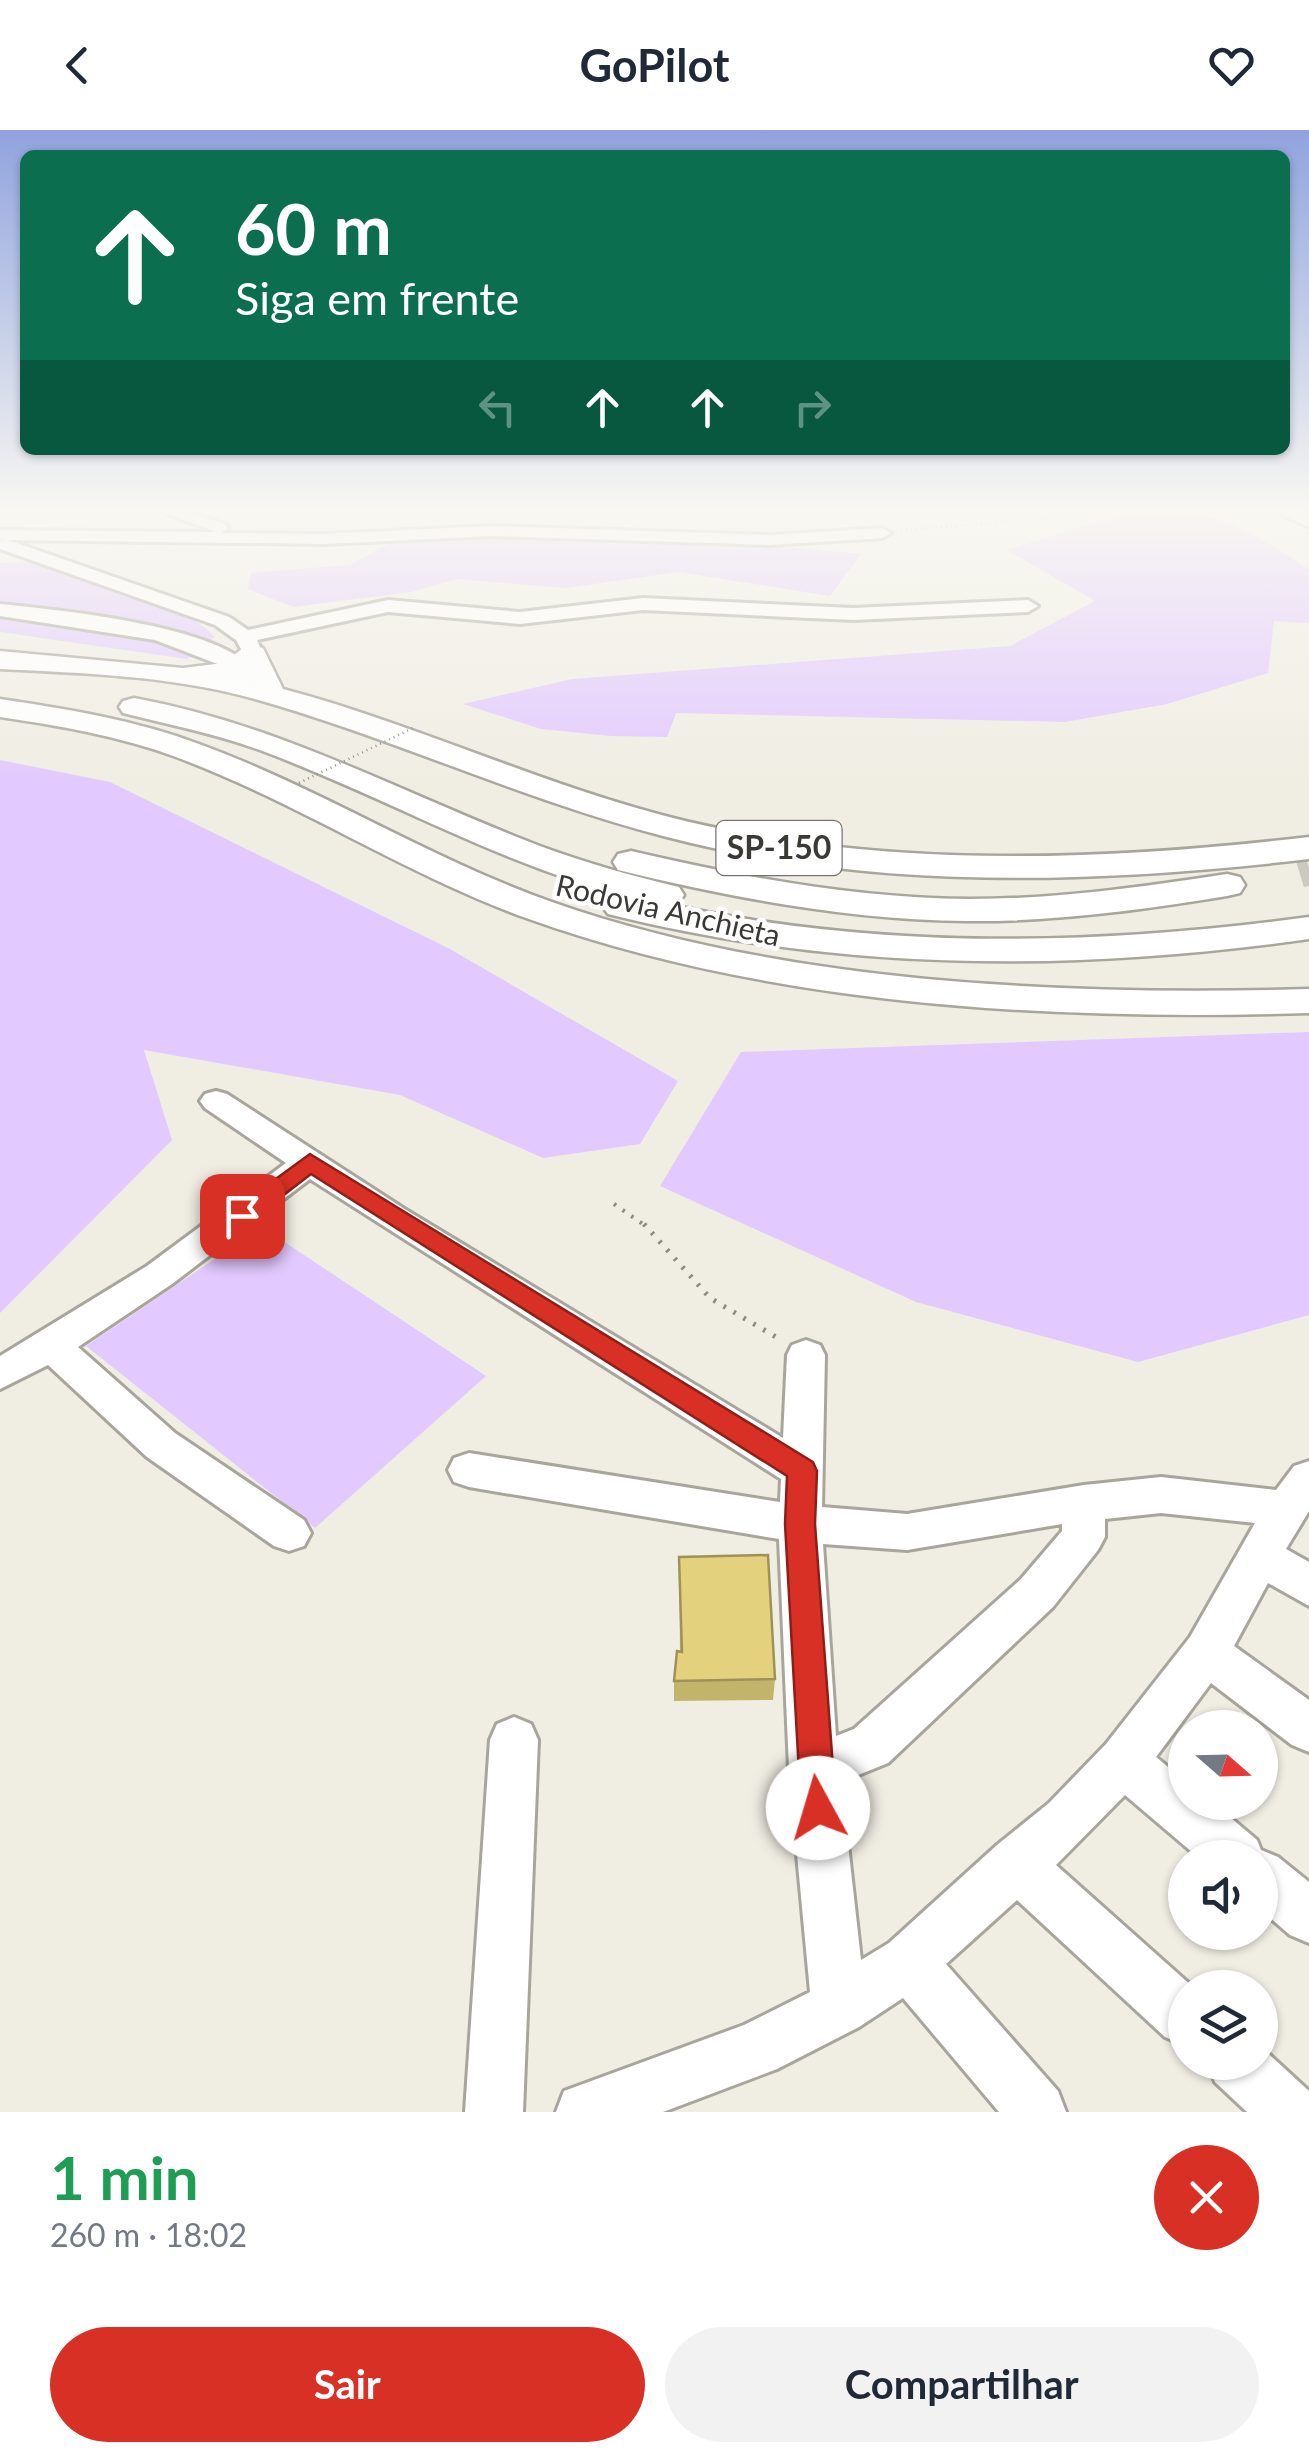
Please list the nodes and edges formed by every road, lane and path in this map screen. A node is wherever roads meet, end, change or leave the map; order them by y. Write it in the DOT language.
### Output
graph roads {
  1 [pos="165,599"];
  2 [pos="1028,606"];
  3 [pos="0,610"];
  4 [pos="246,653"];
  5 [pos="0,660"];
  6 [pos="0,668"];
  7 [pos="155,674"];
  8 [pos="0,689"];
  9 [pos="271,695"];
  10 [pos="0,699"];
  11 [pos="0,708"];
  12 [pos="150,709"];
  13 [pos="415,727"];
  14 [pos="298,783"];
  15 [pos="1304,860"];
  16 [pos="1061,907"];
  17 [pos="1303,926"];
  18 [pos="1309,1001"];
  19 [pos="216,1101"];
  20 [pos="310,1162"];
  21 [pos="614,1204"];
  22 [pos="52,1346"];
  23 [pos="806,1356"];
  24 [pos="0,1374"];
  25 [pos="469,1470"];
  26 [pos="802,1471"];
  27 [pos="1298,1494"];
  28 [pos="1084,1502"];
  29 [pos="800,1524"];
  30 [pos="289,1533"];
  31 [pos="1262,1556"];
  32 [pos="1309,1586"];
  33 [pos="1206,1652"];
  34 [pos="1309,1729"];
  35 [pos="514,1740"];
  36 [pos="1123,1761"];
  37 [pos="814,1769"];
  38 [pos="1217,1840"];
  39 [pos="1016,1863"];
  40 [pos="1278,1890"];
  41 [pos="1309,1916"];
  42 [pos="908,1962"];
  43 [pos="1168,2002"];
  44 [pos="839,2007"];
  45 [pos="1255,2080"];
  46 [pos="494,2112"];
  47 [pos="586,2112"];
  48 [pos="1037,2112"];
  49 [pos="1290,2112"];
  1 -- 4 [label="street"];
  2 -- 4 [label="street"];
  3 -- 4 [label="street"];
  4 -- 7 [label="highway"];
  4 -- 9 [label="highway"];
  5 -- 7 [label="highway, SP-150"];
  6 -- 16 [label="highway"];
  7 -- 9 [label="highway, SP-150"];
  8 -- 12 [label="highway, Rodovia Anchieta / SP-150"];
  9 -- 15 [label="highway, SP-150"];
  10 -- 17 [label="highway, Rodovia Anchieta / SP-150"];
  11 -- 18 [label="highway"];
  12 -- 16 [label="highway"];
  12 -- 17 [label="highway, Rodovia Anchieta / SP-150"];
  13 -- 14 [label="path, bridge"];
  15 -- 16 [label="highway"];
  19 -- 20 [label="street"];
  20 -- 22 [label="street"];
  20 -- 26 [label="street"];
  21 -- 23 [label="path"];
  22 -- 24 [label="street"];
  22 -- 30 [label="street"];
  23 -- 26 [label="street"];
  25 -- 29 [label="street"];
  26 -- 29 [label="street"];
  27 -- 28 [label="street"];
  27 -- 31 [label="street"];
  28 -- 29 [label="street"];
  28 -- 37 [label="street"];
  29 -- 37 [label="street"];
  31 -- 32 [label="street"];
  31 -- 33 [label="street"];
  33 -- 34 [label="street"];
  33 -- 36 [label="street"];
  35 -- 46 [label="street"];
  36 -- 38 [label="street"];
  36 -- 39 [label="street"];
  37 -- 44 [label="street"];
  39 -- 42 [label="street"];
  39 -- 43 [label="street"];
  40 -- 41 [label="street"];
  42 -- 44 [label="street"];
  42 -- 48 [label="street"];
  44 -- 47 [label="street"];
  45 -- 49 [label="street"];
}
